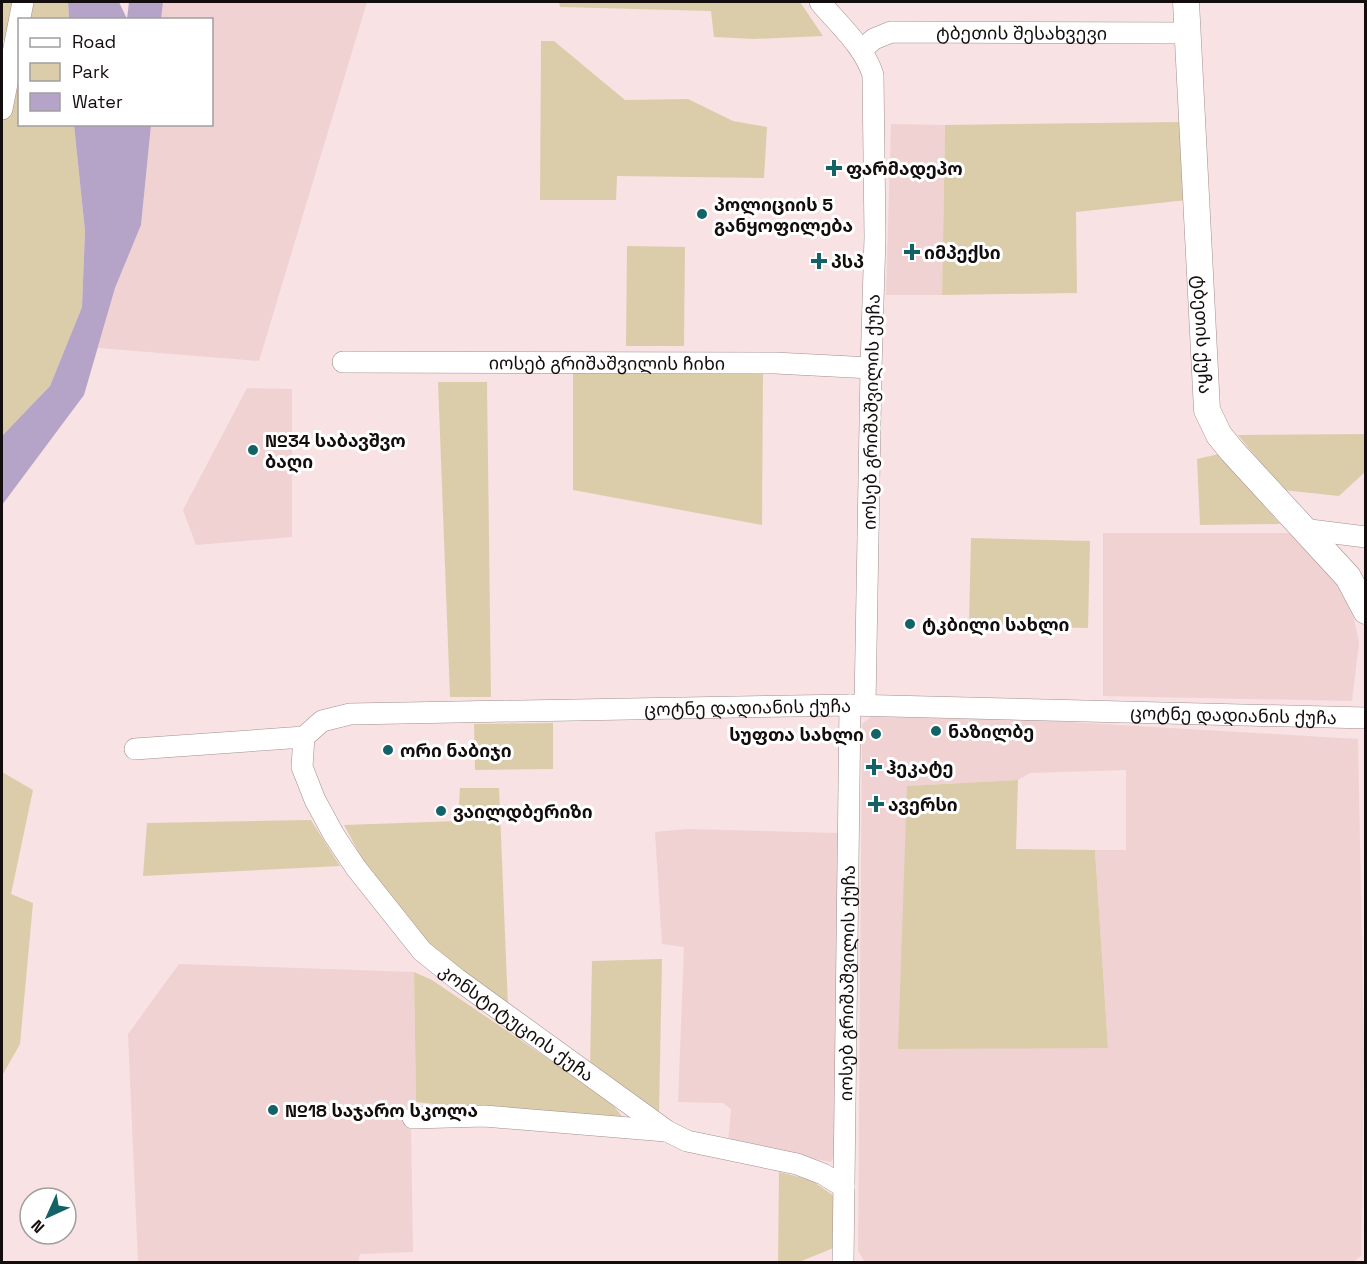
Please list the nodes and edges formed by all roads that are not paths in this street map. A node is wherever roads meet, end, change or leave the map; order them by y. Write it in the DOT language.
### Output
graph roads {
  1 [pos="23,2"];
  2 [pos="820,2"];
  3 [pos="1186,2"];
  4 [pos="20,18"];
  5 [pos="18,27"];
  6 [pos="1188,33"];
  7 [pos="861,50"];
  8 [pos="2,109"];
  9 [pos="343,362"];
  10 [pos="870,368"];
  11 [pos="1302,529"];
  12 [pos="1365,537"];
  13 [pos="1365,611"];
  14 [pos="858,705"];
  15 [pos="1365,718"];
  16 [pos="304,737"];
  17 [pos="135,749"];
  18 [pos="412,1118"];
  19 [pos="667,1131"];
  20 [pos="844,1187"];
  21 [pos="843,1263"];
  1 -- 4 [label="street"];
  2 -- 7 [label="street, იოსებ გრიშაშვილის ქუჩა"];
  3 -- 6 [label="street, ტბეთის ქუჩა"];
  5 -- 8 [label="street"];
  6 -- 7 [label="street, ტბეთის შესახვევი"];
  6 -- 11 [label="street, ტბეთის ქუჩა"];
  7 -- 10 [label="street, იოსებ გრიშაშვილის ქუჩა"];
  9 -- 10 [label="street, იოსებ გრიშაშვილის ჩიხი"];
  10 -- 14 [label="street, იოსებ გრიშაშვილის ქუჩა"];
  11 -- 12 [label="street"];
  11 -- 13 [label="street, ტბეთის ქუჩა"];
  14 -- 15 [label="street, ცოტნე დადიანის ქუჩა"];
  14 -- 16 [label="street, ცოტნე დადიანის ქუჩა"];
  14 -- 20 [label="street, იოსებ გრიშაშვილის ქუჩა"];
  16 -- 17 [label="street"];
  16 -- 19 [label="street, კონსტიტუციის ქუჩა"];
  18 -- 19 [label="street"];
  19 -- 20 [label="street, კონსტიტუციის ქუჩა"];
  20 -- 21 [label="street, იოსებ გრიშაშვილის ქუჩა"];
}
